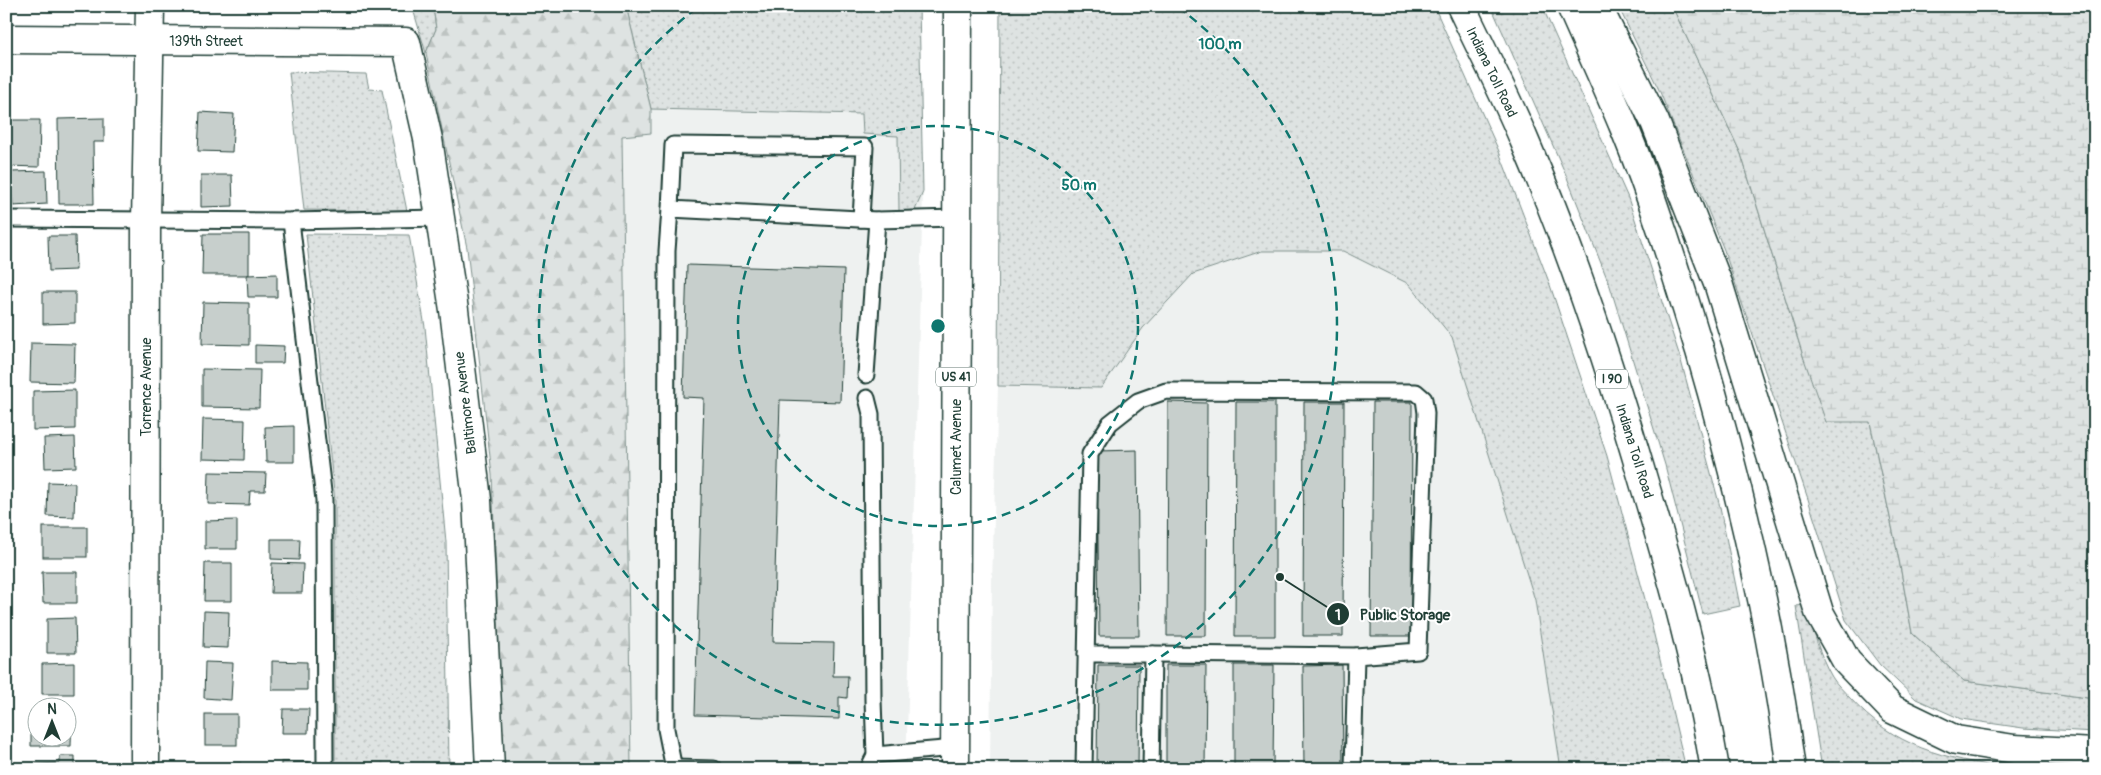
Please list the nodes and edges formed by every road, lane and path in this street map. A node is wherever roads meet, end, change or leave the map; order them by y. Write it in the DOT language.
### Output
graph roads {
  1 [pos="150,6"];
  2 [pos="958,6"];
  3 [pos="1461,6"];
  4 [pos="1571,6"];
  5 [pos="1597,6"];
  6 [pos="6,39"];
  7 [pos="149,41"];
  8 [pos="406,42"];
  9 [pos="670,209"];
  10 [pos="440,218"];
  11 [pos="957,218"];
  12 [pos="861,219"];
  13 [pos="6,220"];
  14 [pos="877,220"];
  15 [pos="146,221"];
  16 [pos="291,221"];
  17 [pos="866,375"];
  18 [pos="867,398"];
  19 [pos="1086,654"];
  20 [pos="1153,654"];
  21 [pos="1356,656"];
  22 [pos="2095,753"];
  23 [pos="876,755"];
  24 [pos="955,759"];
  25 [pos="145,769"];
  26 [pos="325,769"];
  27 [pos="490,769"];
  28 [pos="674,769"];
  29 [pos="714,769"];
  30 [pos="868,769"];
  31 [pos="1084,769"];
  32 [pos="1151,769"];
  33 [pos="1354,769"];
  34 [pos="1715,769"];
  35 [pos="1791,769"];
  1 -- 7 [label="main road, Torrence Avenue"];
  2 -- 11 [label="main road, Calumet Avenue / US 41"];
  3 -- 34 [label="main road, Indiana Toll Road / I 90"];
  4 -- 35 [label="main road"];
  5 -- 22 [label="main road"];
  6 -- 7 [label="main road, 139th Street"];
  7 -- 8 [label="main road, 139th Street"];
  7 -- 15 [label="main road, Torrence Avenue"];
  8 -- 10 [label="main road, Baltimore Avenue"];
  9 -- 12 [label="lane"];
  9 -- 12 [label="lane"];
  9 -- 28 [label="lane"];
  10 -- 16 [label="lane"];
  10 -- 27 [label="main road, Baltimore Avenue"];
  11 -- 14 [label="lane"];
  11 -- 24 [label="main road, Calumet Avenue / US 41"];
  12 -- 14 [label="lane"];
  13 -- 15 [label="lane"];
  14 -- 17 [label="lane"];
  15 -- 16 [label="lane"];
  15 -- 25 [label="main road, Torrence Avenue"];
  16 -- 26 [label="lane"];
  18 -- 23 [label="lane"];
  19 -- 20 [label="lane"];
  19 -- 21 [label="lane"];
  19 -- 31 [label="lane"];
  20 -- 21 [label="lane"];
  20 -- 32 [label="lane"];
  21 -- 33 [label="lane"];
  23 -- 24 [label="lane"];
  23 -- 30 [label="lane"];
  28 -- 29 [label="lane"];
}
